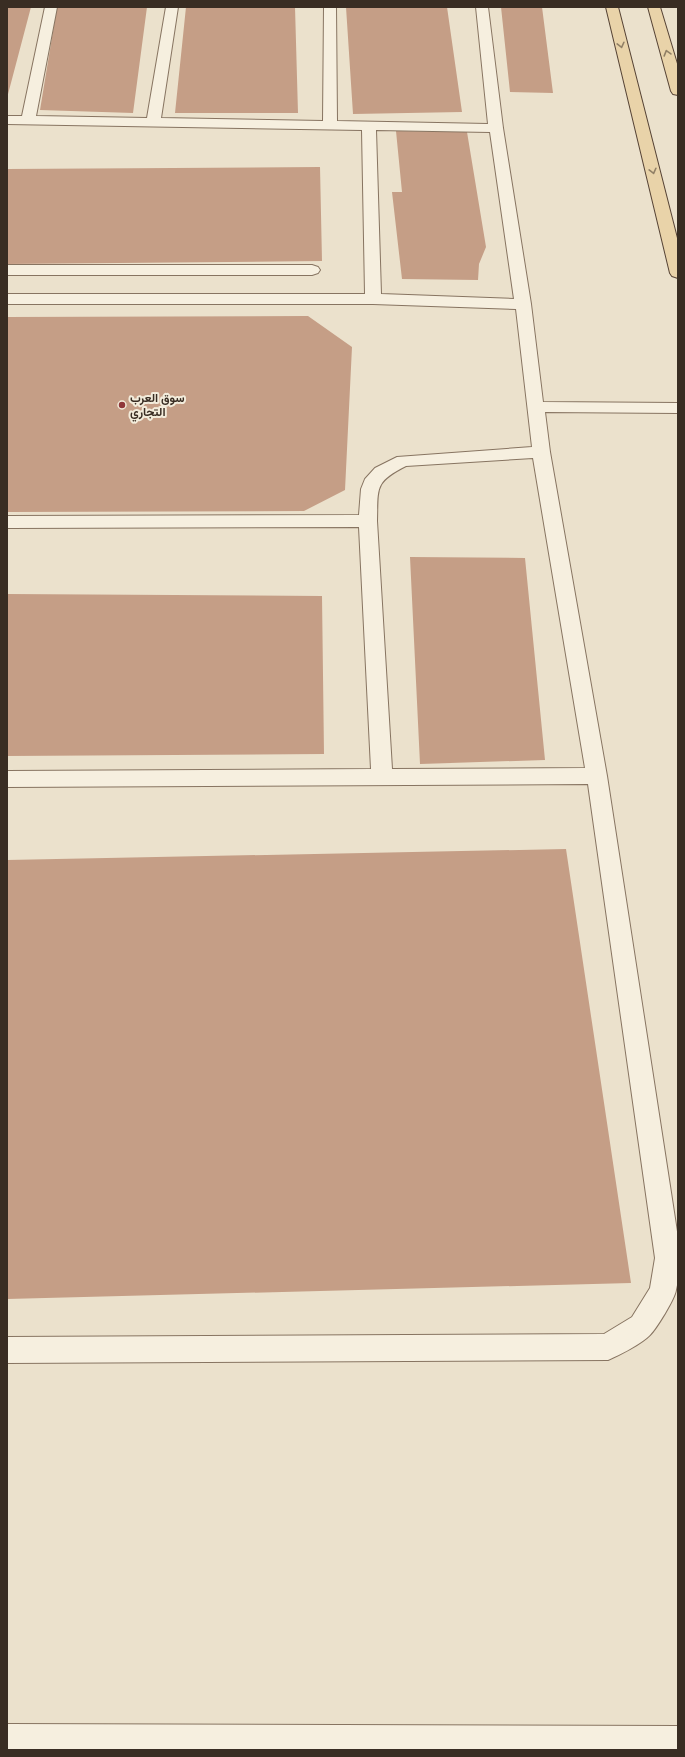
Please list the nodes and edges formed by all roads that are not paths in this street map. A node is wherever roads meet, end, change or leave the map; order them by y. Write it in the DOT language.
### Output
graph roads {
  1 [pos="51,7"];
  2 [pos="172,7"];
  3 [pos="330,7"];
  4 [pos="482,7"];
  5 [pos="612,7"];
  6 [pos="654,7"];
  7 [pos="678,90"];
  8 [pos="7,120"];
  9 [pos="28,120"];
  10 [pos="154,122"];
  11 [pos="330,125"];
  12 [pos="369,126"];
  13 [pos="496,128"];
  14 [pos="7,270"];
  15 [pos="312,270"];
  16 [pos="678,273"];
  17 [pos="7,299"];
  18 [pos="373,299"];
  19 [pos="523,304"];
  20 [pos="536,407"];
  21 [pos="678,408"];
  22 [pos="541,452"];
  23 [pos="368,521"];
  24 [pos="7,522"];
  25 [pos="597,776"];
  26 [pos="382,777"];
  27 [pos="7,779"];
  28 [pos="7,1350"];
  29 [pos="7,1740"];
  30 [pos="678,1742"];
  1 -- 9 [label="lane"];
  2 -- 10 [label="lane"];
  3 -- 11 [label="lane"];
  4 -- 13 [label="lane"];
  5 -- 16 [label="main road, one-way"];
  7 -- 6 [label="main road, one-way"];
  8 -- 9 [label="lane"];
  9 -- 10 [label="lane"];
  10 -- 11 [label="lane"];
  11 -- 12 [label="lane"];
  12 -- 13 [label="lane"];
  12 -- 18 [label="lane"];
  13 -- 19 [label="lane"];
  14 -- 15 [label="lane"];
  17 -- 18 [label="lane"];
  18 -- 19 [label="lane"];
  19 -- 20 [label="lane"];
  20 -- 21 [label="lane"];
  20 -- 22 [label="lane"];
  22 -- 23 [label="lane"];
  22 -- 25 [label="lane"];
  23 -- 24 [label="lane"];
  23 -- 26 [label="lane"];
  25 -- 26 [label="lane"];
  25 -- 28 [label="lane"];
  26 -- 27 [label="lane"];
  29 -- 30 [label="lane"];
}
